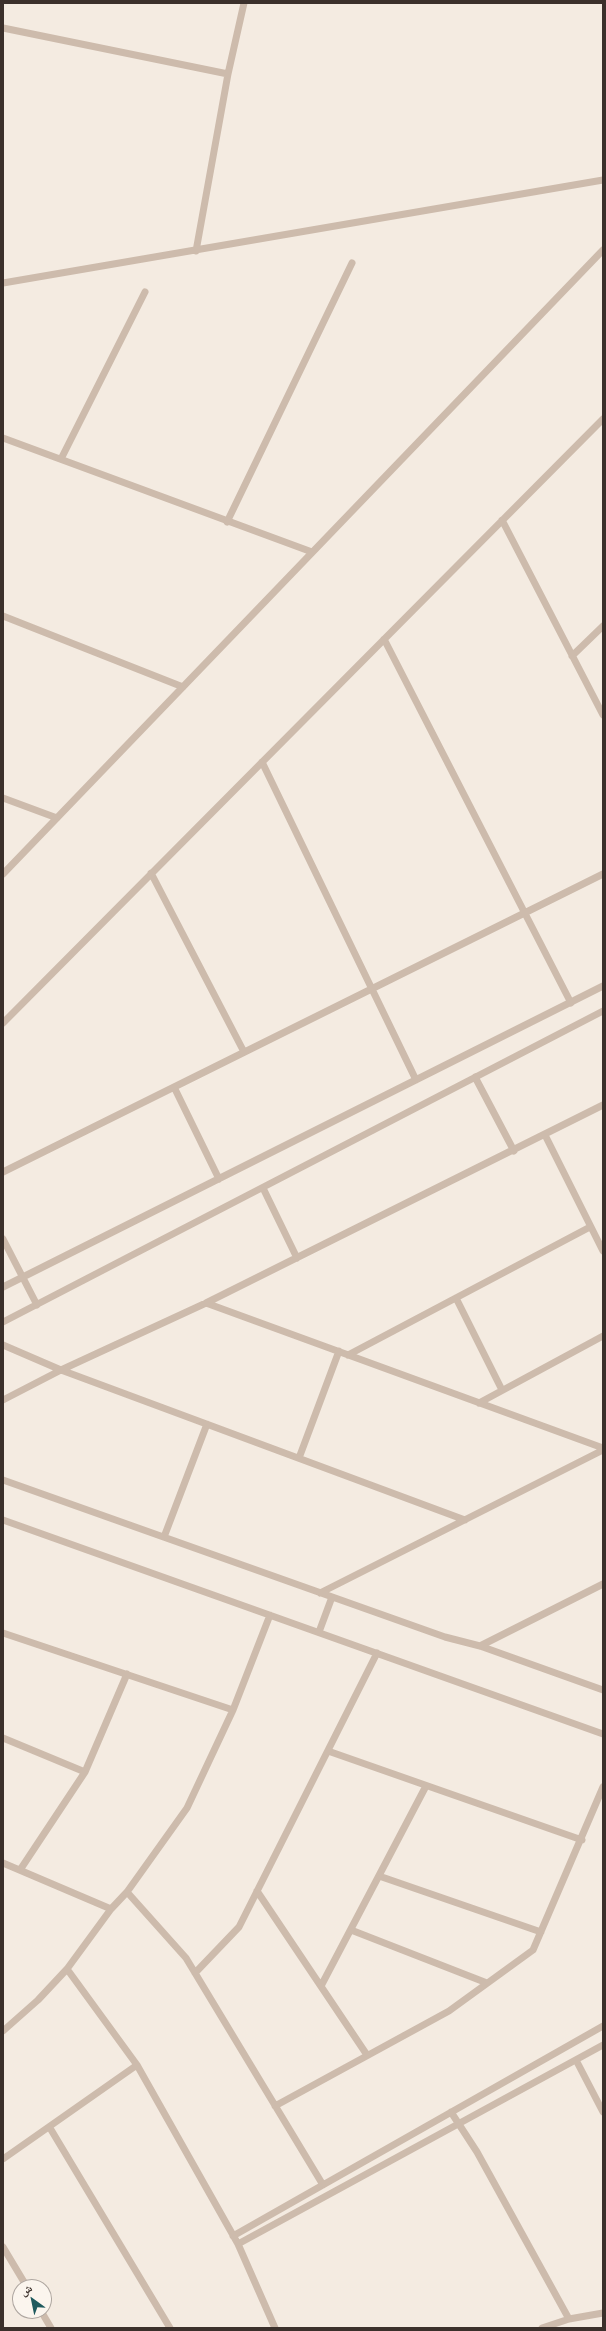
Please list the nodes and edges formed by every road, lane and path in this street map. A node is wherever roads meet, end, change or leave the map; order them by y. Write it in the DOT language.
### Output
graph roads {
  1 [pos="244,3"];
  2 [pos="3,28"];
  3 [pos="228,74"];
  4 [pos="603,180"];
  5 [pos="603,250"];
  6 [pos="196,251"];
  7 [pos="352,263"];
  8 [pos="3,283"];
  9 [pos="145,292"];
  10 [pos="603,419"];
  11 [pos="3,438"];
  12 [pos="61,459"];
  13 [pos="502,520"];
  14 [pos="227,522"];
  15 [pos="312,552"];
  16 [pos="3,616"];
  17 [pos="603,626"];
  18 [pos="384,639"];
  19 [pos="572,656"];
  20 [pos="183,687"];
  21 [pos="603,715"];
  22 [pos="262,762"];
  23 [pos="3,798"];
  24 [pos="57,818"];
  25 [pos="151,873"];
  26 [pos="3,874"];
  27 [pos="603,874"];
  28 [pos="526,912"];
  29 [pos="603,986"];
  30 [pos="372,989"];
  31 [pos="571,1003"];
  32 [pos="603,1011"];
  33 [pos="3,1022"];
  34 [pos="244,1052"];
  35 [pos="475,1078"];
  36 [pos="416,1080"];
  37 [pos="174,1087"];
  38 [pos="603,1105"];
  39 [pos="545,1136"];
  40 [pos="514,1151"];
  41 [pos="3,1172"];
  42 [pos="219,1179"];
  43 [pos="263,1188"];
  44 [pos="590,1227"];
  45 [pos="3,1239"];
  46 [pos="603,1251"];
  47 [pos="298,1258"];
  48 [pos="22,1278"];
  49 [pos="3,1287"];
  50 [pos="456,1298"];
  51 [pos="206,1303"];
  52 [pos="37,1305"];
  53 [pos="3,1322"];
  54 [pos="603,1336"];
  55 [pos="3,1346"];
  56 [pos="339,1351"];
  57 [pos="348,1355"];
  58 [pos="61,1370"];
  59 [pos="502,1390"];
  60 [pos="3,1400"];
  61 [pos="479,1403"];
  62 [pos="207,1424"];
  63 [pos="603,1449"];
  64 [pos="299,1458"];
  65 [pos="3,1480"];
  66 [pos="3,1520"];
  67 [pos="466,1520"];
  68 [pos="164,1537"];
  69 [pos="603,1584"];
  70 [pos="320,1593"];
  71 [pos="332,1597"];
  72 [pos="270,1615"];
  73 [pos="319,1632"];
  74 [pos="3,1633"];
  75 [pos="480,1646"];
  76 [pos="377,1653"];
  77 [pos="127,1674"];
  78 [pos="603,1690"];
  79 [pos="233,1710"];
  80 [pos="603,1734"];
  81 [pos="3,1738"];
  82 [pos="328,1751"];
  83 [pos="85,1772"];
  84 [pos="426,1786"];
  85 [pos="603,1787"];
  86 [pos="582,1840"];
  87 [pos="3,1863"];
  88 [pos="20,1870"];
  89 [pos="379,1876"];
  90 [pos="257,1891"];
  91 [pos="128,1892"];
  92 [pos="111,1909"];
  93 [pos="351,1930"];
  94 [pos="541,1932"];
  95 [pos="67,1969"];
  96 [pos="195,1973"];
  97 [pos="487,1983"];
  98 [pos="321,1986"];
  99 [pos="603,2026"];
  100 [pos="3,2031"];
  101 [pos="603,2046"];
  102 [pos="367,2056"];
  103 [pos="576,2060"];
  104 [pos="137,2066"];
  105 [pos="275,2106"];
  106 [pos="451,2112"];
  107 [pos="603,2112"];
  108 [pos="459,2124"];
  109 [pos="50,2128"];
  110 [pos="3,2158"];
  111 [pos="323,2185"];
  112 [pos="233,2236"];
  113 [pos="238,2244"];
  114 [pos="3,2247"];
  115 [pos="22,2279"];
  116 [pos="603,2313"];
  117 [pos="46,2319"];
  118 [pos="569,2319"];
  119 [pos="51,2328"];
  120 [pos="170,2328"];
  121 [pos="275,2328"];
  122 [pos="542,2328"];
  1 -- 3 [label="street"];
  2 -- 3 [label="street"];
  3 -- 6 [label="street"];
  4 -- 6 [label="street"];
  5 -- 15 [label="street"];
  6 -- 8 [label="street"];
  7 -- 14 [label="street"];
  9 -- 12 [label="street"];
  10 -- 13 [label="street"];
  11 -- 12 [label="street"];
  12 -- 14 [label="street"];
  13 -- 18 [label="street"];
  13 -- 19 [label="street"];
  14 -- 15 [label="street"];
  15 -- 20 [label="street"];
  16 -- 20 [label="street"];
  17 -- 19 [label="street"];
  18 -- 22 [label="street"];
  18 -- 28 [label="street"];
  19 -- 21 [label="street"];
  20 -- 24 [label="street"];
  22 -- 25 [label="street"];
  22 -- 30 [label="street"];
  23 -- 24 [label="street"];
  24 -- 26 [label="street"];
  25 -- 33 [label="street"];
  25 -- 34 [label="street"];
  27 -- 28 [label="street"];
  28 -- 30 [label="street"];
  28 -- 31 [label="street"];
  29 -- 31 [label="street"];
  30 -- 34 [label="street"];
  30 -- 36 [label="street"];
  31 -- 36 [label="street"];
  32 -- 35 [label="street"];
  34 -- 37 [label="street"];
  35 -- 40 [label="street"];
  35 -- 43 [label="street"];
  36 -- 42 [label="street"];
  37 -- 41 [label="street"];
  37 -- 42 [label="street"];
  38 -- 39 [label="street"];
  39 -- 40 [label="street"];
  39 -- 44 [label="street"];
  40 -- 47 [label="street"];
  42 -- 48 [label="street"];
  43 -- 47 [label="street"];
  43 -- 52 [label="street"];
  44 -- 46 [label="street"];
  44 -- 50 [label="street"];
  45 -- 48 [label="street"];
  47 -- 51 [label="street"];
  48 -- 49 [label="street"];
  48 -- 52 [label="street"];
  50 -- 57 [label="street"];
  50 -- 59 [label="street"];
  51 -- 56 [label="street"];
  51 -- 58 [label="street"];
  52 -- 53 [label="street"];
  54 -- 59 [label="street"];
  55 -- 58 [label="street"];
  56 -- 57 [label="street"];
  56 -- 64 [label="street"];
  57 -- 61 [label="street"];
  58 -- 60 [label="street"];
  58 -- 62 [label="street"];
  59 -- 61 [label="street"];
  61 -- 63 [label="street"];
  62 -- 64 [label="street"];
  62 -- 68 [label="street"];
  63 -- 67 [label="street"];
  64 -- 67 [label="street"];
  65 -- 68 [label="street"];
  66 -- 72 [label="street"];
  67 -- 70 [label="street"];
  68 -- 70 [label="street"];
  69 -- 75 [label="street"];
  70 -- 71 [label="street"];
  71 -- 73 [label="street"];
  71 -- 75 [label="street"];
  72 -- 73 [label="street"];
  72 -- 79 [label="street"];
  73 -- 76 [label="street"];
  74 -- 77 [label="street"];
  75 -- 78 [label="street"];
  76 -- 80 [label="street"];
  76 -- 82 [label="street"];
  77 -- 79 [label="street"];
  77 -- 83 [label="street"];
  79 -- 91 [label="street"];
  81 -- 83 [label="street"];
  82 -- 84 [label="street"];
  82 -- 90 [label="street"];
  83 -- 88 [label="street"];
  84 -- 86 [label="street"];
  84 -- 89 [label="street"];
  85 -- 86 [label="street"];
  86 -- 94 [label="street"];
  87 -- 88 [label="street"];
  88 -- 92 [label="street"];
  89 -- 93 [label="street"];
  89 -- 94 [label="street"];
  90 -- 96 [label="street"];
  90 -- 98 [label="street"];
  91 -- 92 [label="street"];
  91 -- 96 [label="street"];
  92 -- 95 [label="street"];
  93 -- 97 [label="street"];
  93 -- 98 [label="street"];
  94 -- 97 [label="street"];
  95 -- 100 [label="street"];
  95 -- 104 [label="street"];
  96 -- 105 [label="street"];
  97 -- 102 [label="street"];
  98 -- 102 [label="street"];
  99 -- 106 [label="street"];
  101 -- 103 [label="street"];
  102 -- 105 [label="street"];
  103 -- 107 [label="street"];
  103 -- 108 [label="street"];
  104 -- 109 [label="street"];
  104 -- 112 [label="street"];
  105 -- 111 [label="street"];
  106 -- 108 [label="street"];
  106 -- 111 [label="street"];
  108 -- 113 [label="street"];
  108 -- 118 [label="street"];
  109 -- 110 [label="street"];
  109 -- 120 [label="street"];
  111 -- 112 [label="street"];
  112 -- 113 [label="street"];
  113 -- 121 [label="street"];
  114 -- 115 [label="street"];
  116 -- 118 [label="street"];
  117 -- 119 [label="street"];
  118 -- 122 [label="street"];
}
